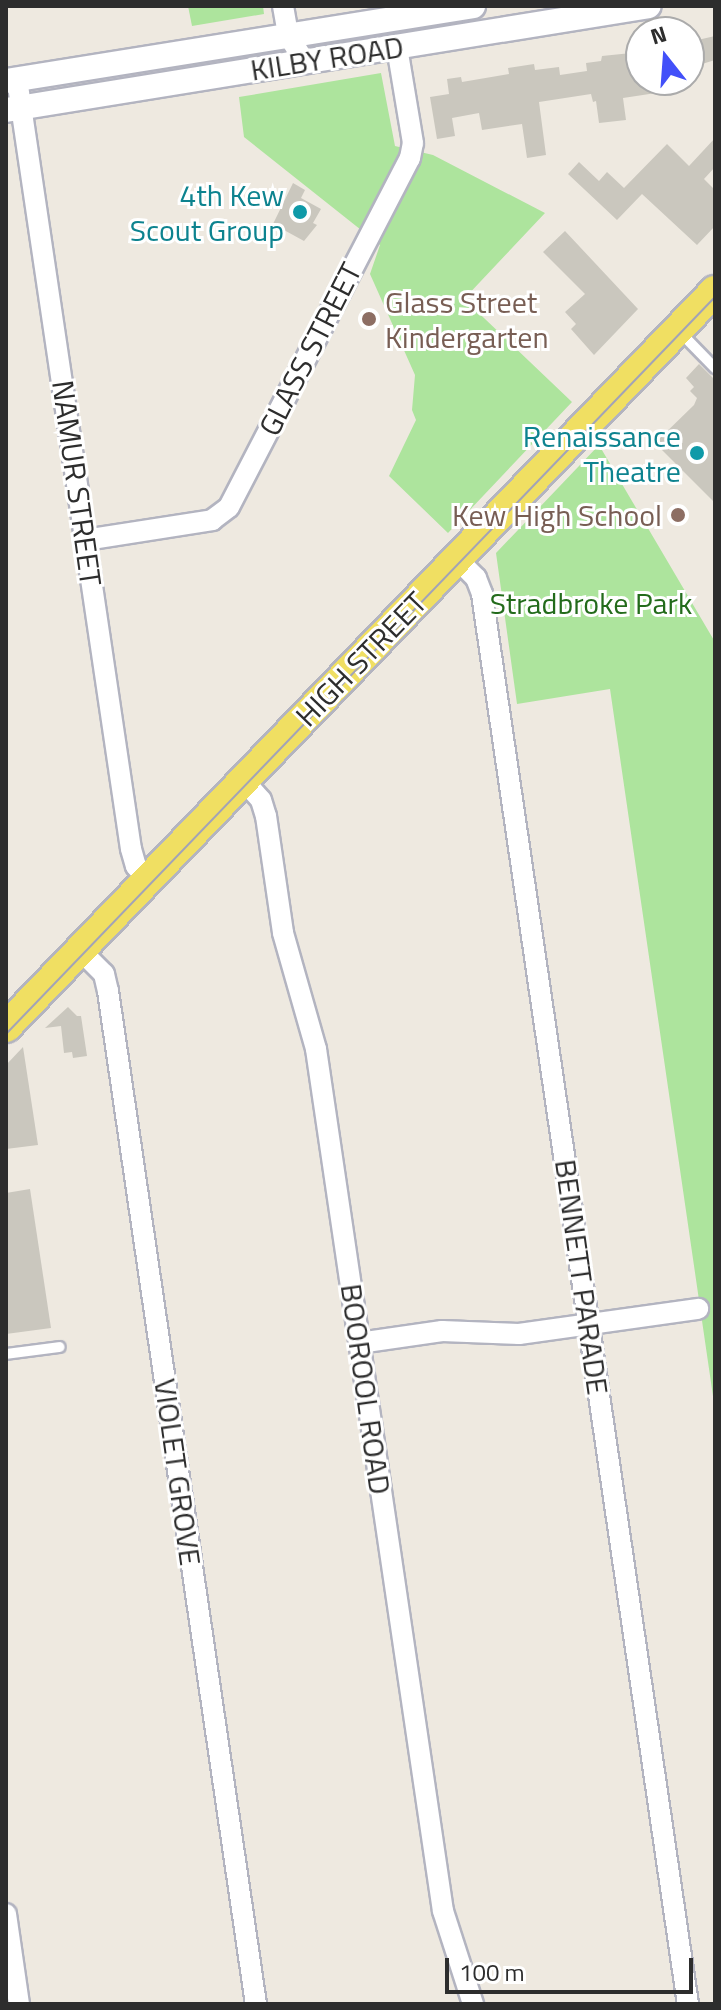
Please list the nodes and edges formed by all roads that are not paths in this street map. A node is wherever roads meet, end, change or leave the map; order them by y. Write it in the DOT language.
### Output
graph roads {
  1 [pos="283,6"];
  2 [pos="473,6"];
  3 [pos="649,6"];
  4 [pos="597,10"];
  5 [pos="288,35"];
  6 [pos="397,47"];
  7 [pos="305,62"];
  8 [pos="12,80"];
  9 [pos="14,109"];
  10 [pos="715,291"];
  11 [pos="677,330"];
  12 [pos="715,368"];
  13 [pos="85,540"];
  14 [pos="457,559"];
  15 [pos="244,781"];
  16 [pos="148,881"];
  17 [pos="80,950"];
  18 [pos="6,1027"];
  19 [pos="698,1309"];
  20 [pos="589,1324"];
  21 [pos="359,1343"];
  22 [pos="60,1347"];
  23 [pos="6,1354"];
  24 [pos="6,1914"];
  25 [pos="19,2004"];
  26 [pos="256,2004"];
  27 [pos="473,2004"];
  28 [pos="688,2004"];
  1 -- 5 [label="street"];
  2 -- 5 [label="street, KILBY ROAD"];
  3 -- 4 [label="street, KILBY ROAD"];
  4 -- 6 [label="street, KILBY ROAD"];
  5 -- 7 [label="street"];
  5 -- 8 [label="street, KILBY ROAD"];
  6 -- 7 [label="street, KILBY ROAD"];
  6 -- 13 [label="street, GLASS STREET"];
  7 -- 9 [label="street, KILBY ROAD"];
  8 -- 9 [label="street, NAMUR STREET"];
  9 -- 13 [label="street, NAMUR STREET"];
  10 -- 11 [label="main road, HIGH STREET"];
  11 -- 12 [label="lane"];
  11 -- 14 [label="main road, HIGH STREET"];
  13 -- 16 [label="street, NAMUR STREET"];
  14 -- 15 [label="main road, HIGH STREET"];
  14 -- 20 [label="street, BENNETT PARADE"];
  15 -- 16 [label="main road, HIGH STREET"];
  15 -- 21 [label="street, BOOROOL ROAD"];
  16 -- 17 [label="main road, HIGH STREET"];
  17 -- 18 [label="main road, HIGH STREET"];
  17 -- 26 [label="street, VIOLET GROVE"];
  19 -- 20 [label="street"];
  20 -- 21 [label="street"];
  20 -- 28 [label="street, BENNETT PARADE"];
  21 -- 27 [label="street, BOOROOL ROAD"];
  22 -- 23 [label="lane"];
  24 -- 25 [label="street"];
}
